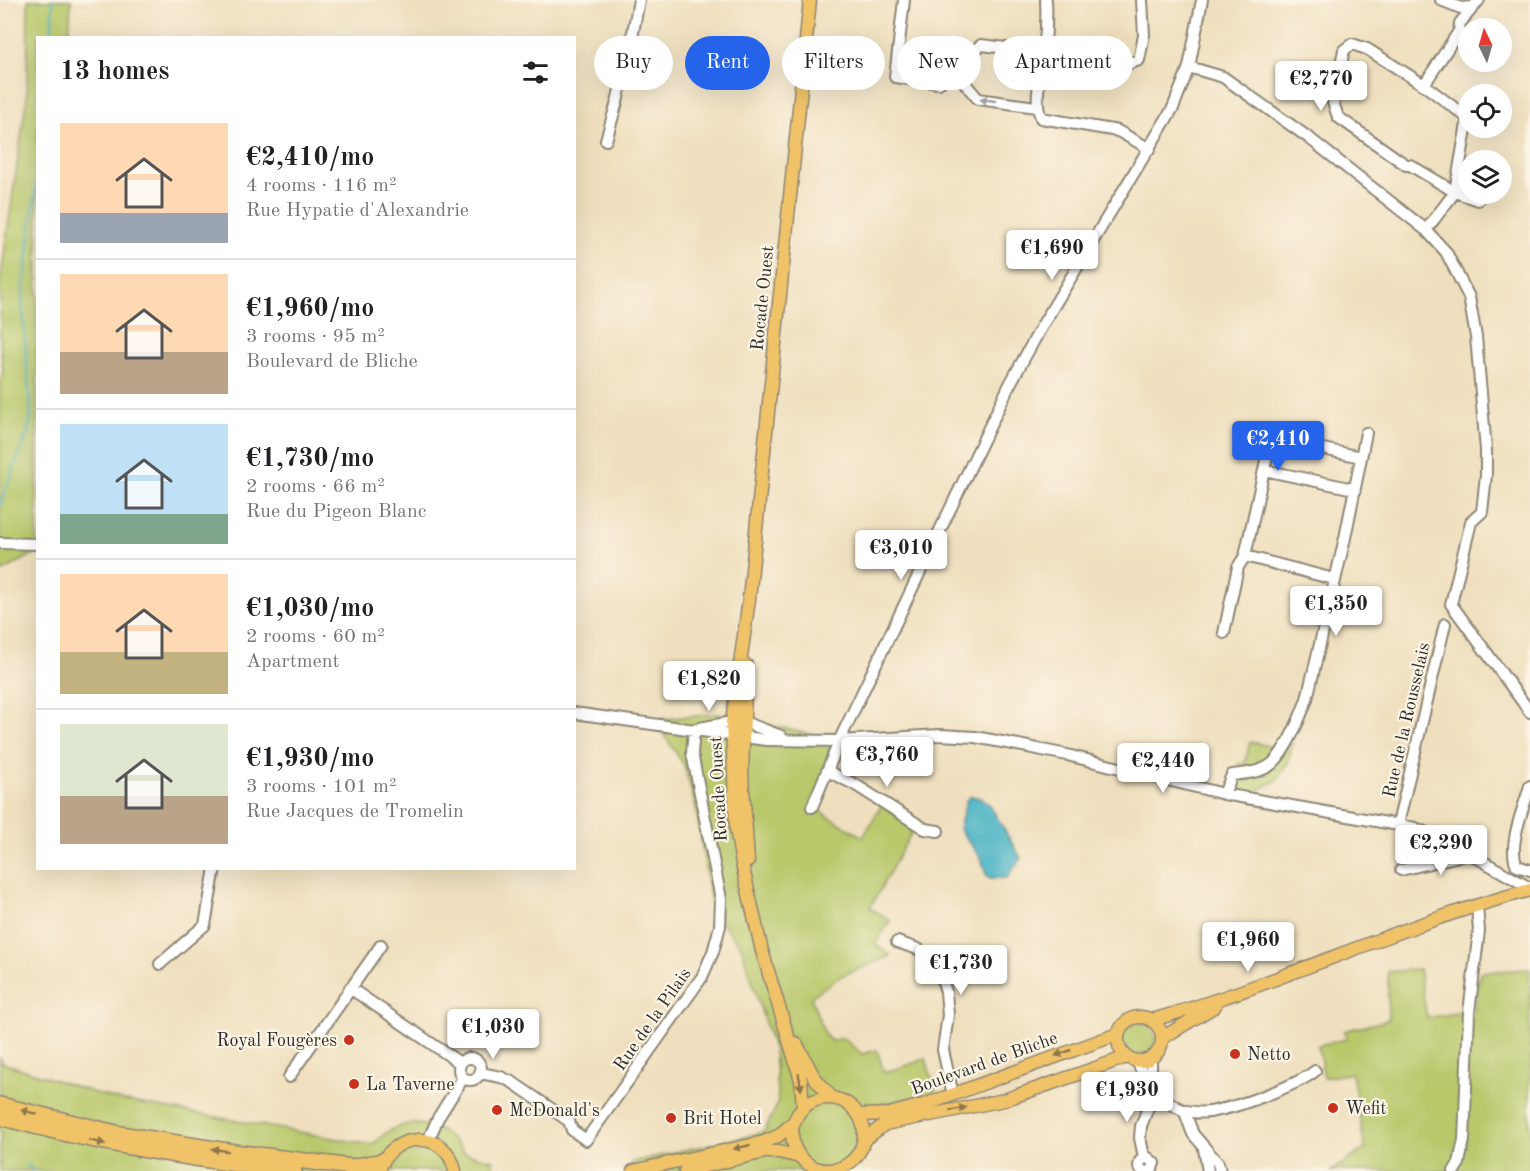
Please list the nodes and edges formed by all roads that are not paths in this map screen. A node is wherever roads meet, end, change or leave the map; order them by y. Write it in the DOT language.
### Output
graph roads {
  1 [pos="639,0"];
  2 [pos="810,0"];
  3 [pos="904,0"];
  4 [pos="1046,0"];
  5 [pos="1142,0"];
  6 [pos="1202,0"];
  7 [pos="1441,0"];
  8 [pos="1475,4"];
  9 [pos="900,36"];
  10 [pos="1045,36"];
  11 [pos="897,60"];
  12 [pos="1133,62"];
  13 [pos="1189,67"];
  14 [pos="897,77"];
  15 [pos="1424,85"];
  16 [pos="971,90"];
  17 [pos="1038,90"];
  18 [pos="1036,106"];
  19 [pos="606,140"];
  20 [pos="1150,149"];
  21 [pos="1455,192"];
  22 [pos="1458,193"];
  23 [pos="1426,230"];
  24 [pos="1366,433"];
  25 [pos="1361,457"];
  26 [pos="1264,470"];
  27 [pos="1354,489"];
  28 [pos="0,543"];
  29 [pos="36,544"];
  30 [pos="1245,556"];
  31 [pos="1334,579"];
  32 [pos="1445,624"];
  33 [pos="1224,633"];
  34 [pos="1530,712"];
  35 [pos="576,713"];
  36 [pos="735,722"];
  37 [pos="694,729"];
  38 [pos="734,736"];
  39 [pos="794,740"];
  40 [pos="840,741"];
  41 [pos="827,771"];
  42 [pos="1530,786"];
  43 [pos="1224,794"];
  44 [pos="812,807"];
  45 [pos="1398,824"];
  46 [pos="938,831"];
  47 [pos="1467,852"];
  48 [pos="215,870"];
  49 [pos="1401,870"];
  50 [pos="1530,870"];
  51 [pos="1530,889"];
  52 [pos="1477,906"];
  53 [pos="897,942"];
  54 [pos="381,945"];
  55 [pos="160,964"];
  56 [pos="350,988"];
  57 [pos="1234,994"];
  58 [pos="783,1016"];
  59 [pos="1152,1020"];
  60 [pos="1118,1034"];
  61 [pos="1162,1038"];
  62 [pos="1151,1057"];
  63 [pos="1132,1059"];
  64 [pos="460,1064"];
  65 [pos="1315,1071"];
  66 [pos="480,1072"];
  67 [pos="289,1077"];
  68 [pos="463,1078"];
  69 [pos="1151,1081"];
  70 [pos="1154,1092"];
  71 [pos="953,1095"];
  72 [pos="831,1097"];
  73 [pos="0,1105"];
  74 [pos="803,1107"];
  75 [pos="1184,1110"];
  76 [pos="859,1114"];
  77 [pos="0,1117"];
  78 [pos="793,1123"];
  79 [pos="864,1140"];
  80 [pos="428,1141"];
  81 [pos="1204,1148"];
  82 [pos="800,1157"];
  83 [pos="1144,1157"];
  84 [pos="852,1165"];
  85 [pos="380,1166"];
  86 [pos="456,1170"];
  87 [pos="826,1170"];
  88 [pos="294,1171"];
  89 [pos="633,1171"];
  90 [pos="685,1171"];
  91 [pos="1143,1171"];
  92 [pos="1151,1171"];
  93 [pos="1208,1171"];
  94 [pos="1220,1171"];
  95 [pos="1454,1171"];
  1 -- 19 [label="street"];
  2 -- 36 [label="main road, Rocade Ouest"];
  3 -- 9 [label="street"];
  4 -- 10 [label="street"];
  5 -- 12 [label="street"];
  6 -- 13 [label="street"];
  7 -- 8 [label="street"];
  8 -- 15 [label="street"];
  11 -- 14 [label="street"];
  13 -- 20 [label="street"];
  13 -- 23 [label="street"];
  15 -- 21 [label="street"];
  15 -- 21 [label="street"];
  18 -- 16 [label="street, one-way"];
  17 -- 18 [label="street"];
  18 -- 20 [label="street"];
  20 -- 40 [label="street"];
  21 -- 22 [label="street"];
  21 -- 23 [label="street"];
  23 -- 34 [label="street"];
  24 -- 25 [label="street"];
  25 -- 26 [label="street"];
  25 -- 27 [label="street"];
  26 -- 27 [label="street"];
  26 -- 30 [label="street"];
  27 -- 31 [label="street"];
  28 -- 29 [label="street"];
  30 -- 31 [label="street"];
  30 -- 33 [label="street"];
  31 -- 43 [label="street"];
  32 -- 45 [label="street, Rue de la Rousselais"];
  35 -- 37 [label="street"];
  36 -- 37 [label="street"];
  36 -- 38 [label="main road, Rocade Ouest"];
  36 -- 39 [label="street"];
  37 -- 38 [label="street"];
  37 -- 66 [label="street, Rue de la Pilais"];
  38 -- 39 [label="street"];
  38 -- 58 [label="main road, Rocade Ouest"];
  39 -- 40 [label="street"];
  40 -- 41 [label="street"];
  40 -- 43 [label="street"];
  41 -- 44 [label="street"];
  41 -- 46 [label="street"];
  42 -- 50 [label="street"];
  43 -- 45 [label="street"];
  45 -- 47 [label="street"];
  47 -- 49 [label="street"];
  47 -- 51 [label="street"];
  48 -- 55 [label="street"];
  51 -- 52 [label="main road"];
  52 -- 57 [label="main road"];
  52 -- 95 [label="street"];
  53 -- 71 [label="street"];
  54 -- 56 [label="street"];
  56 -- 64 [label="street"];
  56 -- 67 [label="street"];
  57 -- 59 [label="main road"];
  57 -- 61 [label="main road"];
  58 -- 72 [label="main road, Rocade Ouest"];
  58 -- 74 [label="main road, Rocade Ouest, one-way"];
  59 -- 60 [label="main road"];
  59 -- 61 [label="main road"];
  60 -- 63 [label="main road"];
  60 -- 71 [label="main road, Boulevard de Bliche, one-way"];
  61 -- 62 [label="main road"];
  62 -- 63 [label="main road"];
  62 -- 69 [label="street"];
  63 -- 69 [label="street"];
  79 -- 63 [label="main road, Boulevard de Bliche, one-way"];
  64 -- 66 [label="street"];
  64 -- 68 [label="street"];
  65 -- 75 [label="street"];
  66 -- 68 [label="street"];
  68 -- 80 [label="street"];
  69 -- 70 [label="street"];
  70 -- 75 [label="street"];
  70 -- 83 [label="street"];
  71 -- 76 [label="main road, Boulevard de Bliche"];
  72 -- 74 [label="main road"];
  72 -- 76 [label="main road"];
  85 -- 73 [label="highway, one-way"];
  74 -- 78 [label="main road"];
  75 -- 81 [label="street"];
  76 -- 79 [label="main road"];
  77 -- 88 [label="highway, one-way"];
  78 -- 82 [label="main road"];
  78 -- 89 [label="main road, one-way"];
  79 -- 84 [label="main road"];
  80 -- 85 [label="main road"];
  80 -- 86 [label="main road"];
  81 -- 93 [label="street"];
  81 -- 94 [label="street"];
  82 -- 87 [label="main road"];
  82 -- 90 [label="main road"];
  83 -- 91 [label="street"];
  83 -- 92 [label="street"];
  84 -- 87 [label="main road"];
}
